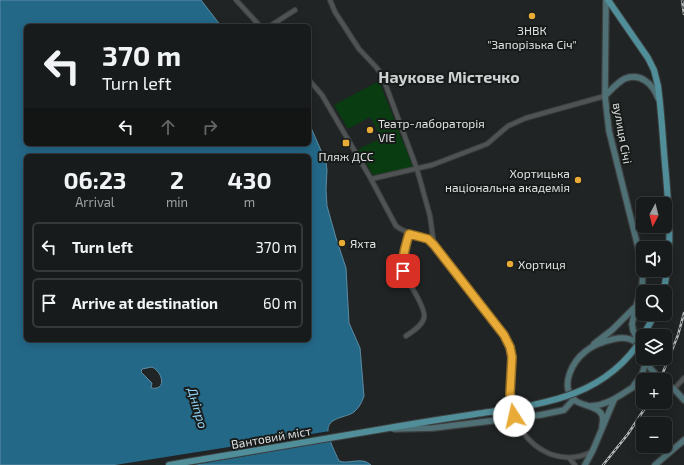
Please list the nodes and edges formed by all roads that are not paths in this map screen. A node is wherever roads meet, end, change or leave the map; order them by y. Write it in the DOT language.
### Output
graph roads {
  1 [pos="236,0"];
  2 [pos="330,0"];
  3 [pos="607,0"];
  4 [pos="295,10"];
  5 [pos="258,24"];
  6 [pos="273,24"];
  7 [pos="311,82"];
  8 [pos="605,96"];
  9 [pos="660,105"];
  10 [pos="417,169"];
  11 [pos="371,179"];
  12 [pos="409,234"];
  13 [pos="636,241"];
  14 [pos="434,245"];
  15 [pos="664,285"];
  16 [pos="636,306"];
  17 [pos="406,336"];
  18 [pos="636,336"];
  19 [pos="636,342"];
  20 [pos="636,347"];
  21 [pos="586,350"];
  22 [pos="645,365"];
  23 [pos="684,378"];
  24 [pos="636,386"];
  25 [pos="631,389"];
  26 [pos="674,389"];
  27 [pos="574,399"];
  28 [pos="614,400"];
  29 [pos="684,400"];
  30 [pos="588,406"];
  31 [pos="602,426"];
  32 [pos="377,430"];
  33 [pos="684,440"];
  34 [pos="684,447"];
  35 [pos="593,450"];
  36 [pos="673,451"];
  37 [pos="568,458"];
  38 [pos="170,465"];
  39 [pos="575,465"];
  40 [pos="585,465"];
  41 [pos="655,465"];
  1 -- 5 [label="street"];
  2 -- 10 [label="street"];
  3 -- 8 [label="main road, вулиця Січі"];
  3 -- 9 [label="main road"];
  4 -- 6 [label="street"];
  7 -- 11 [label="street"];
  8 -- 9 [label="main road"];
  8 -- 10 [label="street"];
  8 -- 13 [label="main road, вулиця Січі"];
  9 -- 15 [label="main road"];
  10 -- 11 [label="street"];
  10 -- 14 [label="street"];
  11 -- 12 [label="street"];
  12 -- 14 [label="street"];
  12 -- 17 [label="street"];
  14 -- 37 [label="street"];
  16 -- 18 [label="main road"];
  16 -- 21 [label="main road"];
  19 -- 21 [label="main road"];
  20 -- 32 [label="main road, Вантовий міст, bridge"];
  21 -- 27 [label="main road"];
  22 -- 25 [label="main road"];
  23 -- 26 [label="street"];
  24 -- 25 [label="main road"];
  25 -- 28 [label="main road"];
  26 -- 29 [label="main road"];
  27 -- 30 [label="main road"];
  27 -- 32 [label="main road, bridge"];
  28 -- 30 [label="main road"];
  28 -- 31 [label="main road"];
  30 -- 31 [label="main road"];
  31 -- 35 [label="main road"];
  32 -- 38 [label="main road, Вантовий міст"];
  33 -- 36 [label="main road"];
  34 -- 36 [label="main road"];
  35 -- 37 [label="street"];
  35 -- 40 [label="main road"];
  36 -- 41 [label="main road"];
  37 -- 39 [label="street"];
}
